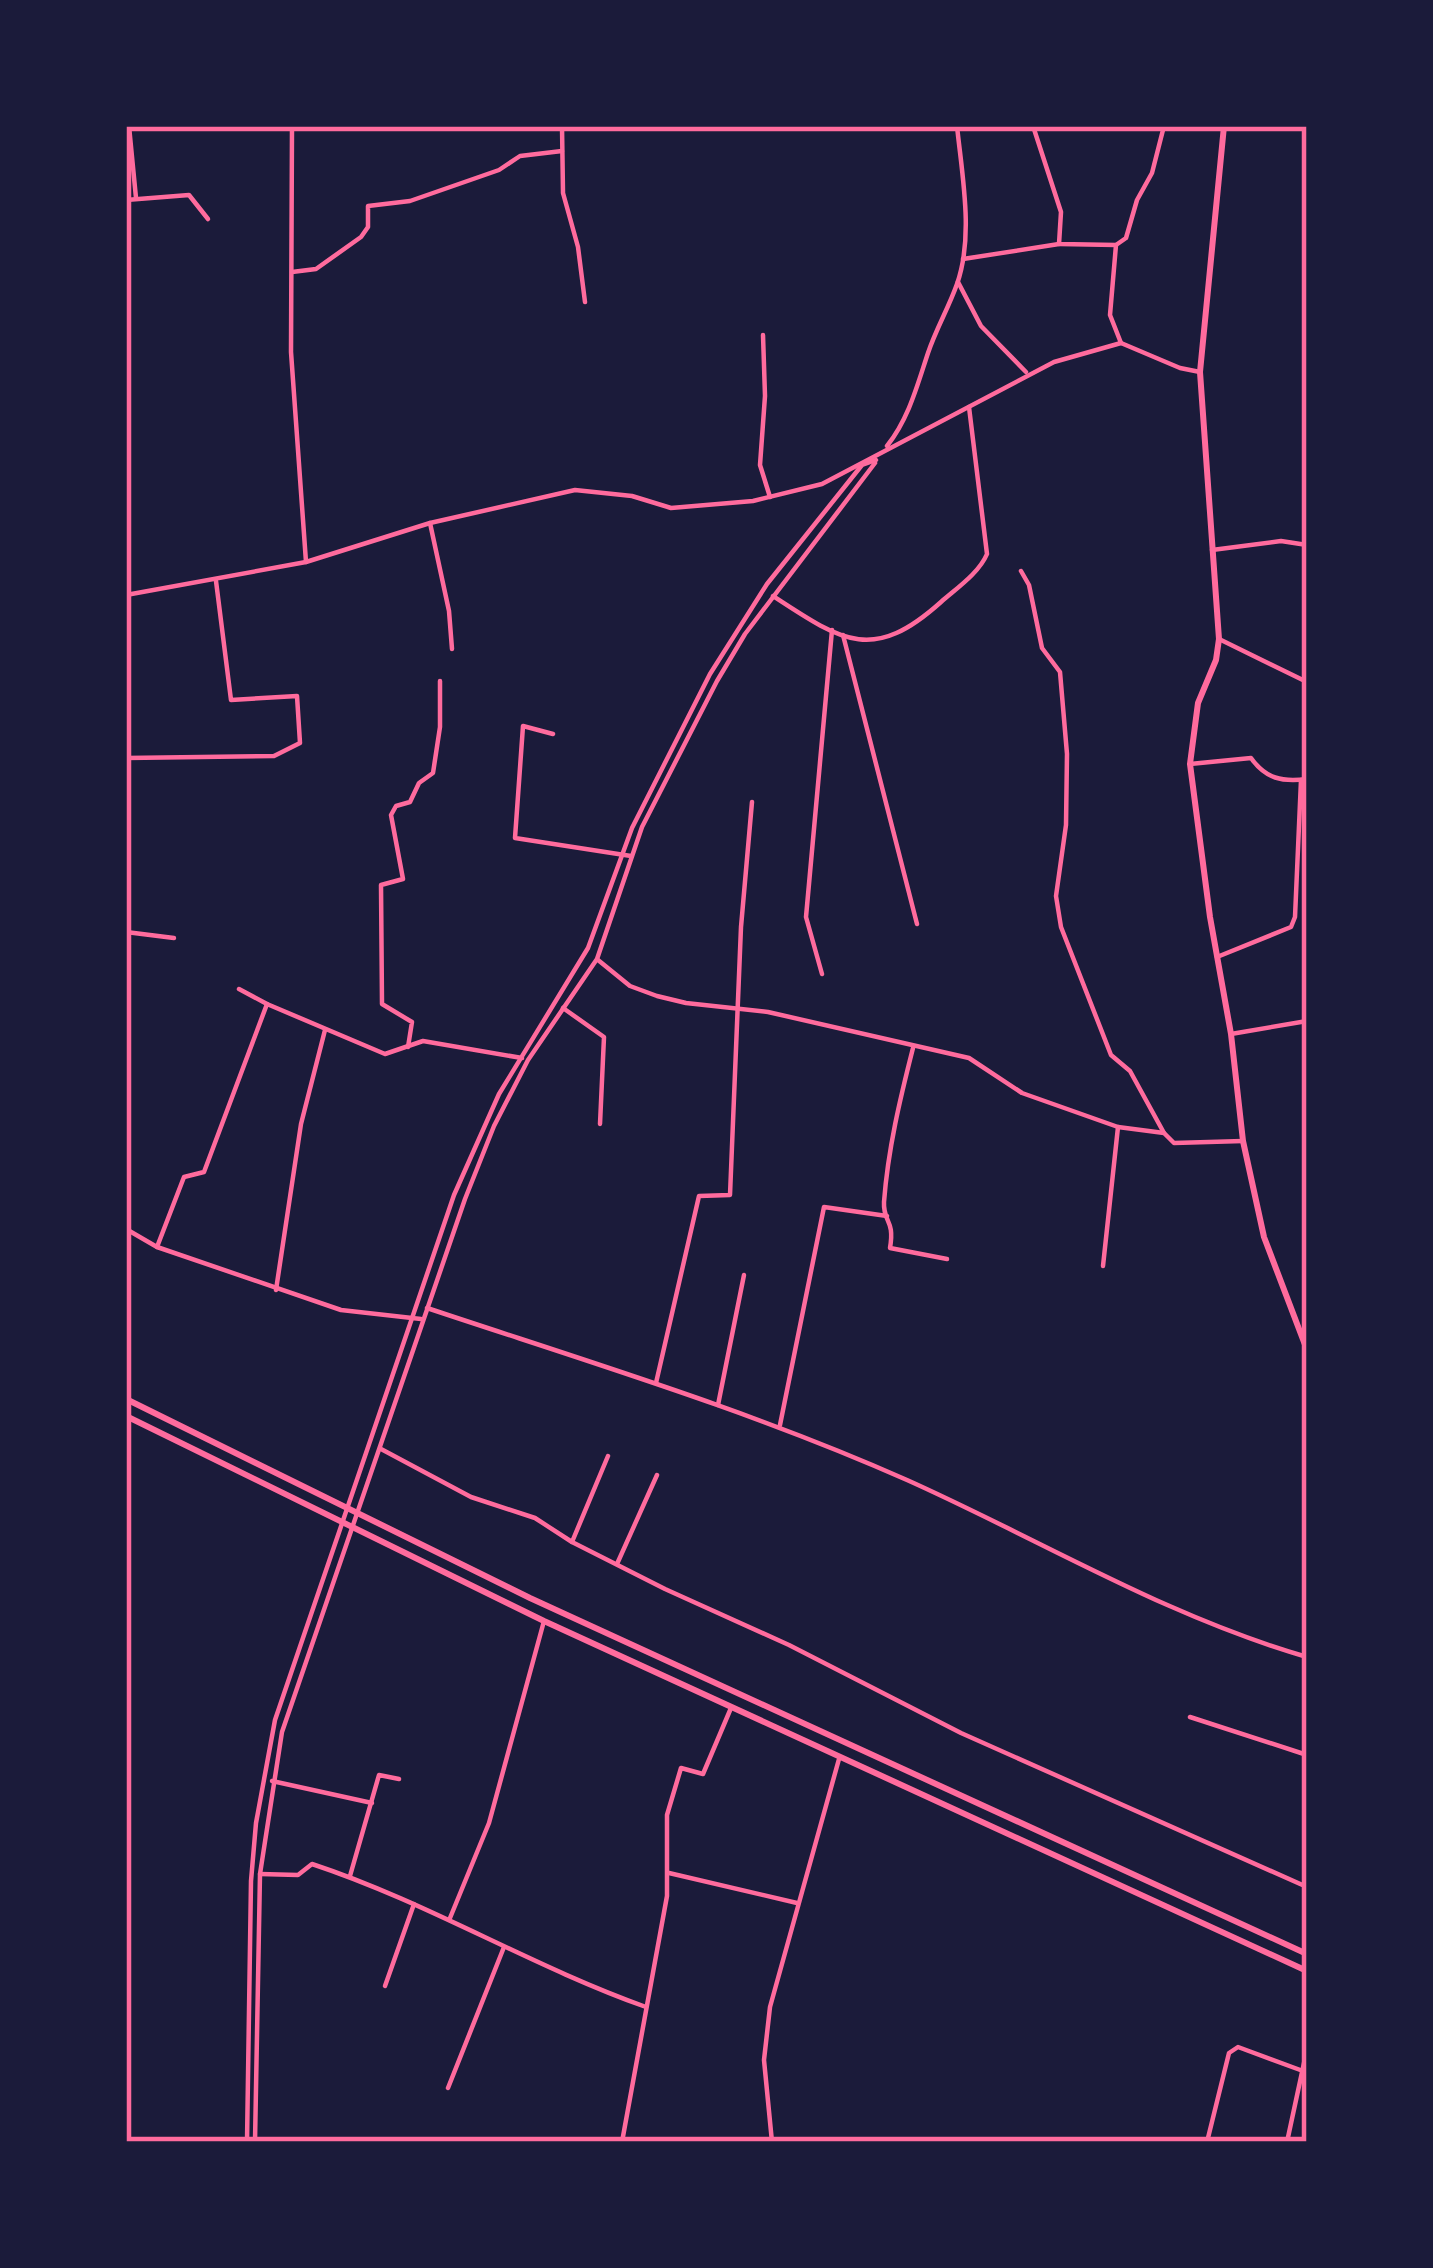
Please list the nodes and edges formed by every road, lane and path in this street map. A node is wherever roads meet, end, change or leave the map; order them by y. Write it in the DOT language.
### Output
graph roads {
  1 [pos="129,126"];
  2 [pos="292,126"];
  3 [pos="562,126"];
  4 [pos="829,126"];
  5 [pos="839,126"];
  6 [pos="928,126"];
  7 [pos="957,126"];
  8 [pos="1033,126"];
  9 [pos="1164,126"];
  10 [pos="1224,126"];
  11 [pos="797,127"];
  12 [pos="562,151"];
  13 [pos="136,198"];
  14 [pos="126,200"];
  15 [pos="208,219"];
  16 [pos="1058,244"];
  17 [pos="1116,245"];
  18 [pos="961,259"];
  19 [pos="292,272"];
  20 [pos="958,282"];
  21 [pos="585,302"];
  22 [pos="763,335"];
  23 [pos="1121,343"];
  24 [pos="1200,372"];
  25 [pos="1028,374"];
  26 [pos="968,404"];
  27 [pos="882,451"];
  28 [pos="876,460"];
  29 [pos="770,497"];
  30 [pos="430,523"];
  31 [pos="1307,545"];
  32 [pos="1212,550"];
  33 [pos="306,562"];
  34 [pos="1021,571"];
  35 [pos="216,581"];
  36 [pos="126,595"];
  37 [pos="772,596"];
  38 [pos="832,630"];
  39 [pos="843,635"];
  40 [pos="1219,639"];
  41 [pos="452,649"];
  42 [pos="440,681"];
  43 [pos="1307,682"];
  44 [pos="553,734"];
  45 [pos="126,758"];
  46 [pos="1190,764"];
  47 [pos="1304,780"];
  48 [pos="752,802"];
  49 [pos="622,854"];
  50 [pos="631,856"];
  51 [pos="916,924"];
  52 [pos="126,932"];
  53 [pos="174,938"];
  54 [pos="1217,957"];
  55 [pos="598,959"];
  56 [pos="822,974"];
  57 [pos="239,989"];
  58 [pos="266,1004"];
  59 [pos="563,1008"];
  60 [pos="740,1008"];
  61 [pos="1307,1021"];
  62 [pos="325,1030"];
  63 [pos="1231,1034"];
  64 [pos="408,1047"];
  65 [pos="913,1048"];
  66 [pos="519,1057"];
  67 [pos="527,1060"];
  68 [pos="600,1124"];
  69 [pos="1118,1127"];
  70 [pos="1164,1133"];
  71 [pos="1243,1141"];
  72 [pos="887,1216"];
  73 [pos="126,1229"];
  74 [pos="157,1247"];
  75 [pos="946,1259"];
  76 [pos="1103,1266"];
  77 [pos="744,1275"];
  78 [pos="276,1290"];
  79 [pos="425,1308"];
  80 [pos="411,1316"];
  81 [pos="421,1319"];
  82 [pos="1307,1350"];
  83 [pos="656,1384"];
  84 [pos="126,1399"];
  85 [pos="718,1405"];
  86 [pos="126,1416"];
  87 [pos="780,1425"];
  88 [pos="381,1449"];
  89 [pos="608,1456"];
  90 [pos="656,1475"];
  91 [pos="347,1510"];
  92 [pos="356,1514"];
  93 [pos="342,1523"];
  94 [pos="352,1528"];
  95 [pos="572,1542"];
  96 [pos="617,1564"];
  97 [pos="544,1622"];
  98 [pos="1307,1657"];
  99 [pos="731,1708"];
  100 [pos="1190,1717"];
  101 [pos="1307,1755"];
  102 [pos="839,1759"];
  103 [pos="399,1779"];
  104 [pos="272,1781"];
  105 [pos="372,1803"];
  106 [pos="669,1873"];
  107 [pos="260,1874"];
  108 [pos="350,1876"];
  109 [pos="1307,1887"];
  110 [pos="797,1903"];
  111 [pos="414,1904"];
  112 [pos="450,1919"];
  113 [pos="503,1947"];
  114 [pos="1307,1954"];
  115 [pos="1307,1972"];
  116 [pos="385,1986"];
  117 [pos="647,2007"];
  118 [pos="1307,2049"];
  119 [pos="1304,2071"];
  120 [pos="448,2088"];
  121 [pos="251,2142"];
  122 [pos="622,2142"];
  123 [pos="772,2142"];
  124 [pos="1207,2142"];
  125 [pos="1287,2142"];
  1 -- 13 [label="street"];
  2 -- 19 [label="street"];
  3 -- 12 [label="street"];
  4 -- 11 [label="street"];
  5 -- 6 [label="street"];
  7 -- 18 [label="street"];
  8 -- 16 [label="street"];
  9 -- 17 [label="street"];
  10 -- 24 [label="main road"];
  12 -- 19 [label="street"];
  12 -- 21 [label="street"];
  13 -- 14 [label="street"];
  13 -- 15 [label="street"];
  16 -- 17 [label="street"];
  16 -- 18 [label="street"];
  17 -- 23 [label="street"];
  18 -- 20 [label="street"];
  19 -- 33 [label="street"];
  20 -- 25 [label="street"];
  20 -- 27 [label="street"];
  22 -- 29 [label="street"];
  23 -- 24 [label="street"];
  23 -- 25 [label="street"];
  24 -- 32 [label="main road"];
  25 -- 26 [label="street"];
  26 -- 27 [label="street"];
  26 -- 39 [label="street"];
  27 -- 28 [label="street"];
  27 -- 29 [label="street"];
  28 -- 37 [label="street"];
  28 -- 49 [label="street"];
  29 -- 30 [label="street"];
  30 -- 33 [label="street"];
  30 -- 41 [label="street"];
  31 -- 32 [label="street"];
  32 -- 40 [label="main road"];
  33 -- 35 [label="street"];
  34 -- 70 [label="street"];
  35 -- 36 [label="street"];
  35 -- 45 [label="street"];
  37 -- 38 [label="street"];
  37 -- 50 [label="street"];
  38 -- 39 [label="street"];
  38 -- 56 [label="street"];
  39 -- 51 [label="street"];
  40 -- 43 [label="street"];
  40 -- 46 [label="main road"];
  42 -- 64 [label="street"];
  44 -- 49 [label="street"];
  46 -- 47 [label="street"];
  46 -- 54 [label="main road"];
  47 -- 54 [label="street"];
  48 -- 60 [label="street"];
  49 -- 50 [label="street"];
  49 -- 66 [label="street"];
  50 -- 55 [label="street"];
  52 -- 53 [label="street"];
  54 -- 63 [label="main road"];
  55 -- 59 [label="street"];
  55 -- 60 [label="street"];
  57 -- 58 [label="street"];
  58 -- 62 [label="street"];
  58 -- 74 [label="street"];
  59 -- 67 [label="street"];
  59 -- 68 [label="street"];
  60 -- 65 [label="street"];
  60 -- 83 [label="street"];
  61 -- 63 [label="street"];
  62 -- 64 [label="street"];
  62 -- 78 [label="street"];
  63 -- 71 [label="main road"];
  64 -- 66 [label="street"];
  65 -- 69 [label="street"];
  65 -- 72 [label="street"];
  66 -- 67 [label="street"];
  66 -- 80 [label="street"];
  67 -- 79 [label="street"];
  69 -- 70 [label="street"];
  69 -- 76 [label="street"];
  70 -- 71 [label="street"];
  71 -- 82 [label="main road"];
  72 -- 75 [label="street"];
  72 -- 87 [label="street"];
  73 -- 74 [label="street"];
  74 -- 78 [label="street"];
  77 -- 85 [label="street"];
  78 -- 80 [label="street"];
  79 -- 81 [label="street"];
  79 -- 83 [label="street"];
  80 -- 81 [label="street"];
  80 -- 91 [label="street"];
  81 -- 88 [label="street"];
  83 -- 85 [label="street"];
  84 -- 91 [label="main road"];
  85 -- 87 [label="street"];
  86 -- 93 [label="main road"];
  87 -- 98 [label="street"];
  88 -- 92 [label="street"];
  88 -- 95 [label="street"];
  89 -- 95 [label="street"];
  90 -- 96 [label="street"];
  91 -- 92 [label="main road"];
  91 -- 93 [label="street"];
  92 -- 94 [label="street"];
  92 -- 114 [label="main road"];
  93 -- 94 [label="main road"];
  93 -- 121 [label="street"];
  94 -- 97 [label="main road"];
  94 -- 104 [label="street"];
  95 -- 96 [label="street"];
  96 -- 109 [label="street"];
  97 -- 99 [label="main road"];
  97 -- 112 [label="street"];
  99 -- 102 [label="main road"];
  99 -- 106 [label="street"];
  100 -- 101 [label="street"];
  102 -- 110 [label="street"];
  102 -- 115 [label="main road"];
  103 -- 105 [label="street"];
  104 -- 105 [label="street"];
  104 -- 107 [label="street"];
  105 -- 108 [label="street"];
  106 -- 110 [label="street"];
  106 -- 117 [label="street"];
  107 -- 108 [label="street"];
  107 -- 121 [label="street"];
  108 -- 111 [label="street"];
  110 -- 123 [label="street"];
  111 -- 112 [label="street"];
  111 -- 116 [label="street"];
  112 -- 113 [label="street"];
  113 -- 117 [label="street"];
  113 -- 120 [label="street"];
  117 -- 122 [label="street"];
  118 -- 119 [label="street"];
  119 -- 124 [label="street"];
  119 -- 125 [label="street"];
}
